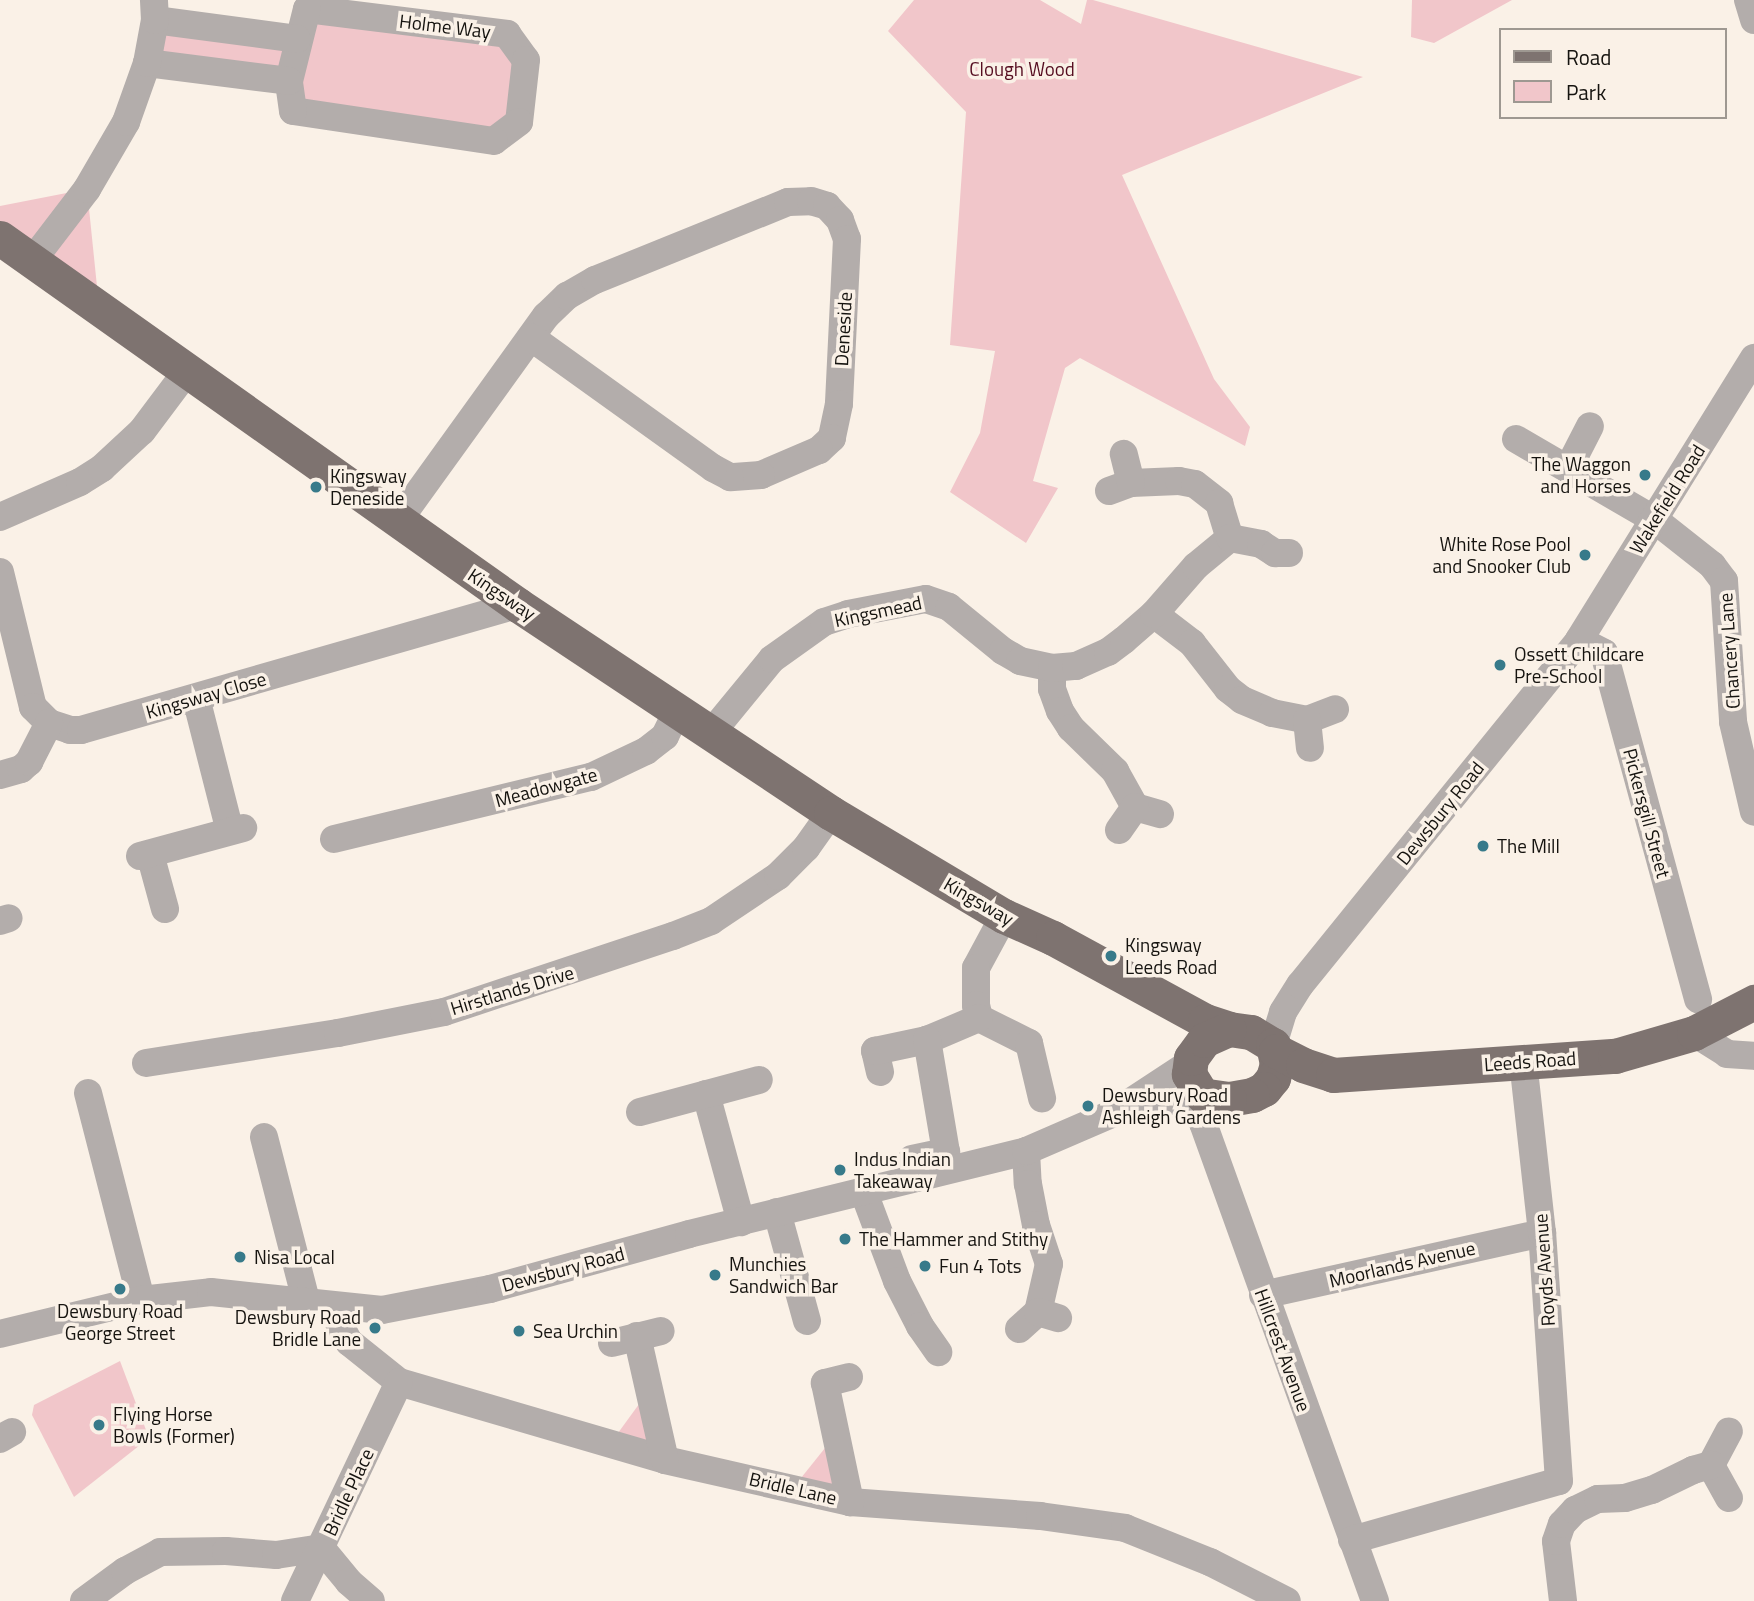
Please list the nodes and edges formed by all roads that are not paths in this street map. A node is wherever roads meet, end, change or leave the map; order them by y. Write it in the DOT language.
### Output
graph roads {
  1 [pos="1748,0"];
  2 [pos="155,10"];
  3 [pos="1754,20"];
  4 [pos="297,38"];
  5 [pos="147,63"];
  6 [pos="289,81"];
  7 [pos="0,238"];
  8 [pos="32,261"];
  9 [pos="531,337"];
  10 [pos="1754,358"];
  11 [pos="187,371"];
  12 [pos="1590,426"];
  13 [pos="1516,439"];
  14 [pos="1124,454"];
  15 [pos="1567,469"];
  16 [pos="0,517"];
  17 [pos="1655,520"];
  18 [pos="398,521"];
  19 [pos="1230,538"];
  20 [pos="1289,553"];
  21 [pos="0,572"];
  22 [pos="518,605"];
  23 [pos="1154,614"];
  24 [pos="1579,640"];
  25 [pos="1052,668"];
  26 [pos="196,698"];
  27 [pos="1335,709"];
  28 [pos="677,711"];
  29 [pos="1307,720"];
  30 [pos="49,723"];
  31 [pos="712,732"];
  32 [pos="1310,748"];
  33 [pos="0,775"];
  34 [pos="1754,812"];
  35 [pos="831,813"];
  36 [pos="1119,830"];
  37 [pos="334,839"];
  38 [pos="164,909"];
  39 [pos="1013,921"];
  40 [pos="1300,985"];
  41 [pos="1754,1002"];
  42 [pos="1696,1016"];
  43 [pos="979,1018"];
  44 [pos="1231,1029"];
  45 [pos="927,1040"];
  46 [pos="1274,1048"];
  47 [pos="1754,1056"];
  48 [pos="1523,1060"];
  49 [pos="877,1062"];
  50 [pos="146,1063"];
  51 [pos="1363,1073"];
  52 [pos="1196,1077"];
  53 [pos="759,1080"];
  54 [pos="1264,1089"];
  55 [pos="88,1093"];
  56 [pos="706,1094"];
  57 [pos="1042,1098"];
  58 [pos="640,1112"];
  59 [pos="264,1137"];
  60 [pos="1026,1151"];
  61 [pos="892,1164"];
  62 [pos="863,1190"];
  63 [pos="777,1212"];
  64 [pos="741,1222"];
  65 [pos="1542,1233"];
  66 [pos="1262,1295"];
  67 [pos="141,1300"];
  68 [pos="319,1305"];
  69 [pos="1038,1320"];
  70 [pos="807,1321"];
  71 [pos="0,1334"];
  72 [pos="637,1337"];
  73 [pos="938,1352"];
  74 [pos="849,1377"];
  75 [pos="400,1382"];
  76 [pos="1729,1431"];
  77 [pos="665,1460"];
  78 [pos="1711,1465"];
  79 [pos="1729,1498"];
  80 [pos="850,1502"];
  81 [pos="1352,1540"];
  82 [pos="321,1548"];
  83 [pos="84,1601"];
  84 [pos="295,1601"];
  85 [pos="371,1601"];
  86 [pos="1287,1601"];
  87 [pos="1375,1601"];
  88 [pos="1563,1601"];
  1 -- 3 [label="street"];
  2 -- 4 [label="street"];
  2 -- 5 [label="street"];
  4 -- 6 [label="street, Holme Way"];
  4 -- 6 [label="street, Holme Way"];
  5 -- 6 [label="street"];
  5 -- 8 [label="street"];
  7 -- 8 [label="main road, Kingsway"];
  8 -- 11 [label="main road, Kingsway"];
  9 -- 9 [label="street, Deneside"];
  9 -- 18 [label="street, Deneside"];
  10 -- 17 [label="street, Wakefield Road"];
  11 -- 16 [label="street"];
  11 -- 18 [label="main road, Kingsway"];
  12 -- 15 [label="street"];
  13 -- 15 [label="street, Chancery Lane"];
  14 -- 19 [label="street"];
  15 -- 17 [label="street, Chancery Lane"];
  17 -- 24 [label="street, Wakefield Road"];
  17 -- 34 [label="street, Chancery Lane"];
  18 -- 22 [label="main road, Kingsway"];
  19 -- 20 [label="street"];
  19 -- 23 [label="street, Kingsmead"];
  21 -- 30 [label="street"];
  22 -- 26 [label="street, Kingsway Close"];
  22 -- 28 [label="main road, Kingsway"];
  23 -- 25 [label="street, Kingsmead"];
  23 -- 29 [label="street"];
  24 -- 40 [label="street, Dewsbury Road"];
  24 -- 42 [label="street, Pickersgill Street"];
  25 -- 31 [label="street, Kingsmead"];
  25 -- 36 [label="street"];
  26 -- 30 [label="street, Kingsway Close"];
  26 -- 38 [label="street"];
  27 -- 29 [label="street"];
  28 -- 31 [label="main road, Kingsway"];
  28 -- 37 [label="street, Meadowgate"];
  29 -- 32 [label="street"];
  30 -- 33 [label="street"];
  31 -- 35 [label="main road, Kingsway"];
  35 -- 39 [label="main road, Kingsway"];
  35 -- 50 [label="street, Hirstlands Drive"];
  39 -- 43 [label="street"];
  39 -- 44 [label="main road, Kingsway"];
  39 -- 52 [label="main road, Kingsway"];
  40 -- 44 [label="street, Dewsbury Road"];
  40 -- 46 [label="street, Dewsbury Road"];
  41 -- 42 [label="main road, Leeds Road"];
  42 -- 47 [label="street"];
  42 -- 48 [label="main road, Leeds Road"];
  43 -- 45 [label="street"];
  43 -- 57 [label="street"];
  44 -- 46 [label="main road"];
  44 -- 52 [label="main road"];
  45 -- 49 [label="street"];
  45 -- 61 [label="street"];
  46 -- 51 [label="main road, Leeds Road"];
  46 -- 54 [label="main road"];
  48 -- 51 [label="main road, Leeds Road"];
  48 -- 65 [label="street, Royds Avenue"];
  51 -- 54 [label="main road, Leeds Road"];
  52 -- 54 [label="main road"];
  52 -- 60 [label="street, Dewsbury Road"];
  52 -- 66 [label="street, Hillcrest Avenue"];
  53 -- 56 [label="street"];
  55 -- 67 [label="street"];
  56 -- 58 [label="street"];
  56 -- 64 [label="street"];
  59 -- 68 [label="street, Bridle Lane"];
  60 -- 62 [label="street, Dewsbury Road"];
  60 -- 69 [label="street"];
  62 -- 63 [label="street, Dewsbury Road"];
  62 -- 73 [label="street"];
  63 -- 64 [label="street, Dewsbury Road"];
  63 -- 70 [label="street"];
  64 -- 68 [label="street, Dewsbury Road"];
  65 -- 66 [label="street, Moorlands Avenue"];
  65 -- 81 [label="street, Royds Avenue"];
  66 -- 81 [label="street, Hillcrest Avenue"];
  67 -- 68 [label="street, Dewsbury Road"];
  67 -- 71 [label="street, Dewsbury Road"];
  68 -- 75 [label="street, Bridle Lane"];
  72 -- 77 [label="street"];
  74 -- 80 [label="street"];
  75 -- 77 [label="street, Bridle Lane"];
  75 -- 82 [label="street, Bridle Place"];
  76 -- 78 [label="street"];
  77 -- 80 [label="street, Bridle Lane"];
  78 -- 79 [label="street"];
  78 -- 88 [label="street"];
  80 -- 86 [label="street, Bridle Lane"];
  81 -- 87 [label="street, Hillcrest Avenue"];
  82 -- 83 [label="street"];
  82 -- 84 [label="street, Bridle Place"];
  82 -- 85 [label="street"];
}
